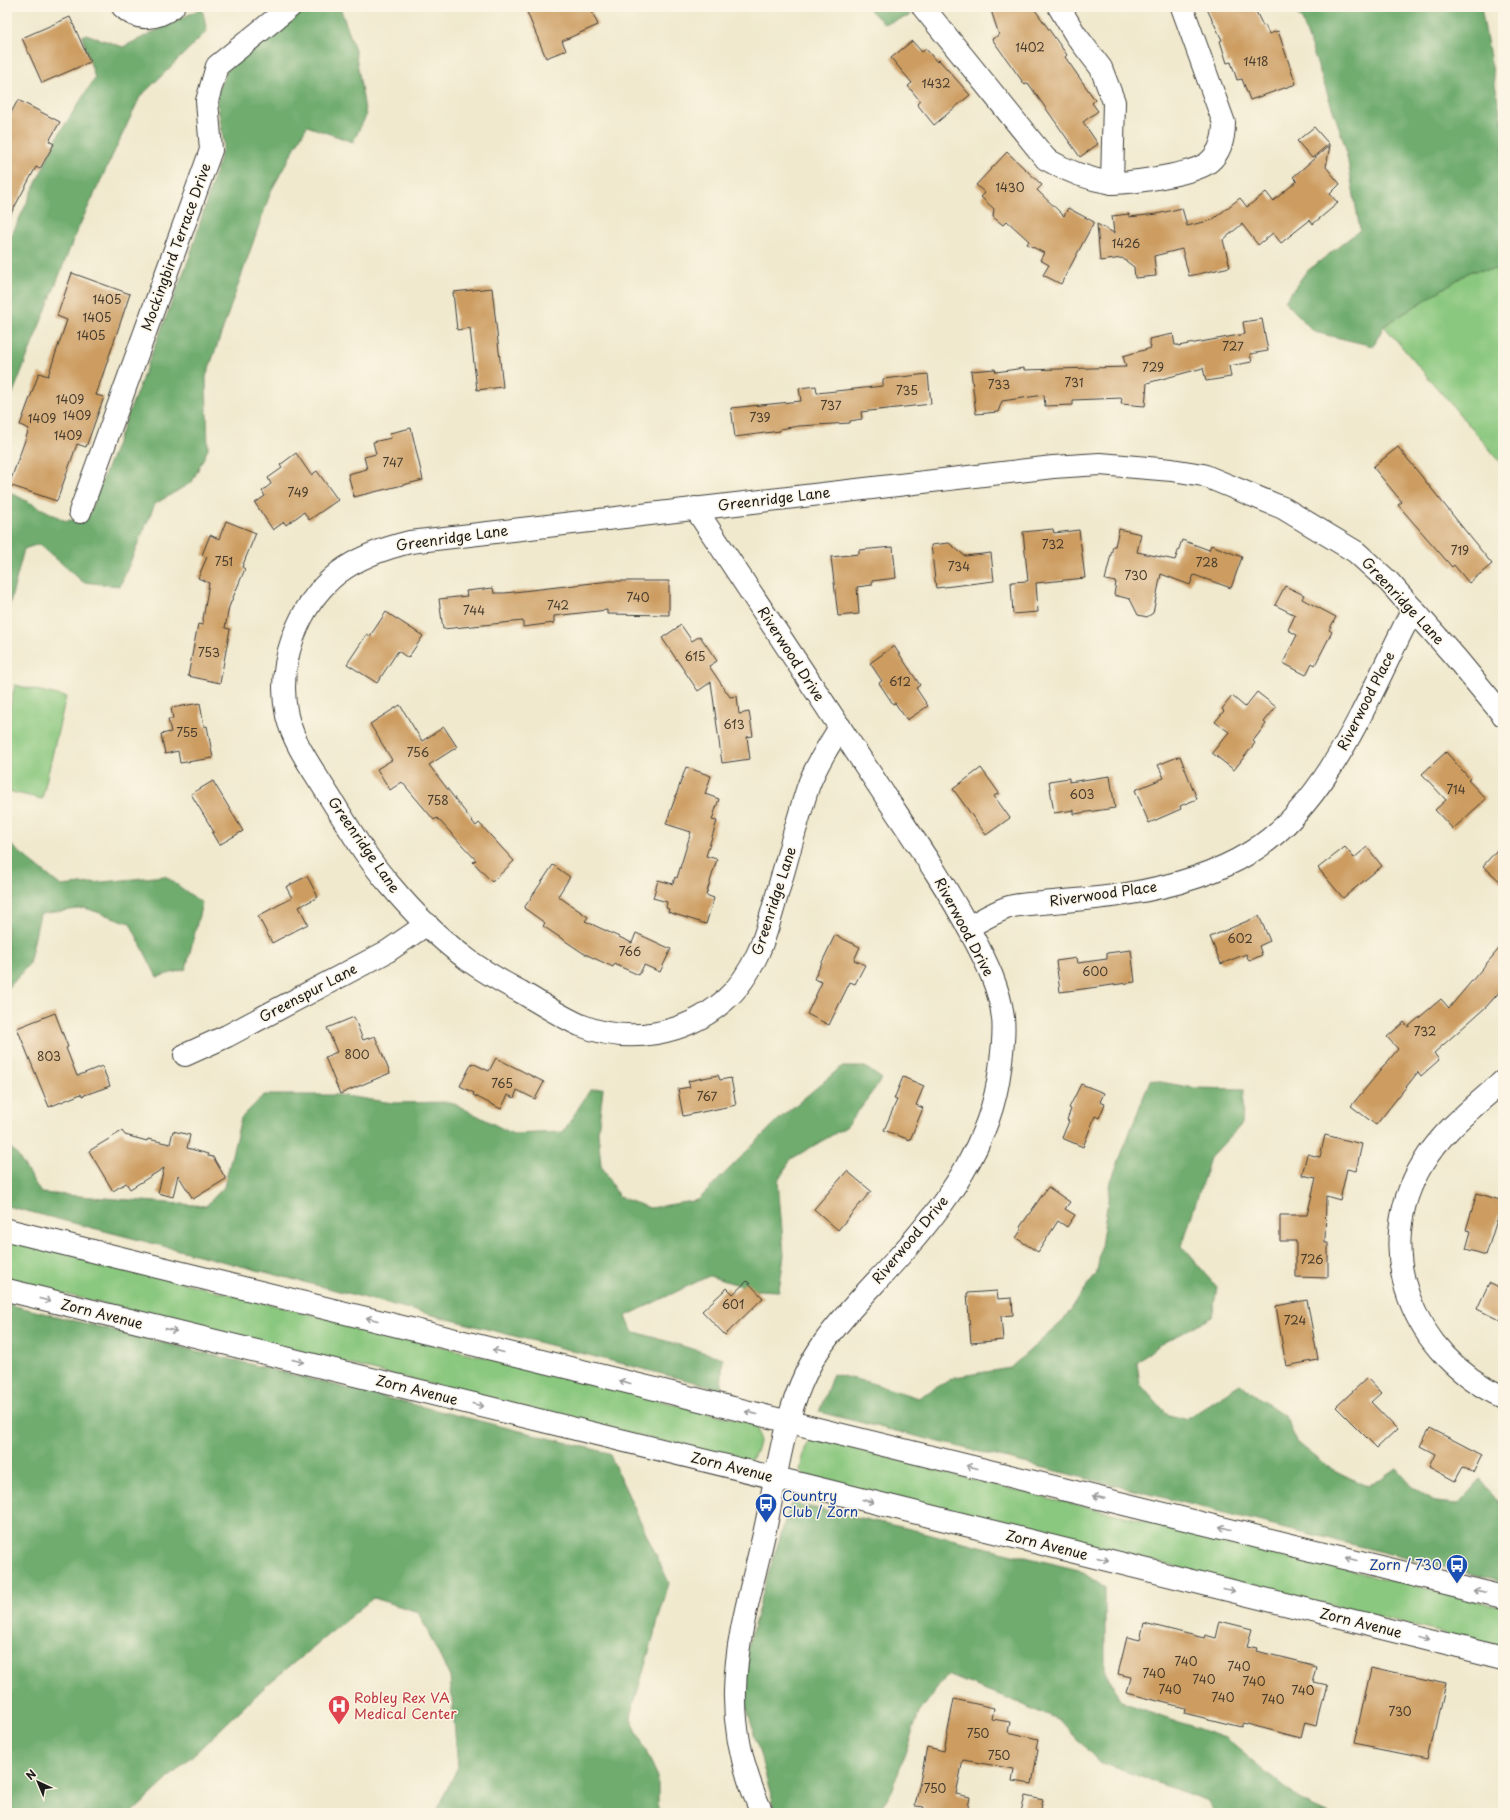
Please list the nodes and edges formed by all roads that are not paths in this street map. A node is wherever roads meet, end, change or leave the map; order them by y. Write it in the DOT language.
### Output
graph roads {
  1 [pos="123,7"];
  2 [pos="173,7"];
  3 [pos="290,7"];
  4 [pos="923,7"];
  5 [pos="1059,7"];
  6 [pos="1182,7"];
  7 [pos="1112,183"];
  8 [pos="695,508"];
  9 [pos="80,512"];
  10 [pos="1413,609"];
  11 [pos="1503,715"];
  12 [pos="840,727"];
  13 [pos="427,924"];
  14 [pos="968,927"];
  15 [pos="186,1055"];
  16 [pos="1503,1081"];
  17 [pos="7,1230"];
  18 [pos="7,1290"];
  19 [pos="1503,1397"];
  20 [pos="788,1423"];
  21 [pos="776,1478"];
  22 [pos="1503,1597"];
  23 [pos="1503,1658"];
  24 [pos="762,1813"];
  1 -- 2 [label="street"];
  3 -- 9 [label="street, Mockingbird Terrace Drive"];
  4 -- 7 [label="street"];
  5 -- 7 [label="street"];
  6 -- 7 [label="street"];
  8 -- 10 [label="street, Greenridge Lane"];
  8 -- 12 [label="street, Riverwood Drive"];
  8 -- 13 [label="street, Greenridge Lane"];
  10 -- 11 [label="street, Greenridge Lane"];
  10 -- 14 [label="street, Riverwood Place"];
  12 -- 13 [label="street, Greenridge Lane"];
  12 -- 14 [label="street, Riverwood Drive"];
  13 -- 15 [label="street, Greenspur Lane"];
  14 -- 20 [label="street, Riverwood Drive"];
  16 -- 19 [label="street"];
  20 -- 17 [label="street, one-way"];
  18 -- 21 [label="street, Zorn Avenue, one-way"];
  20 -- 21 [label="street, Riverwood Drive"];
  22 -- 20 [label="street, one-way"];
  21 -- 23 [label="street, Zorn Avenue, one-way"];
  21 -- 24 [label="street, Riverwood Drive"];
}
